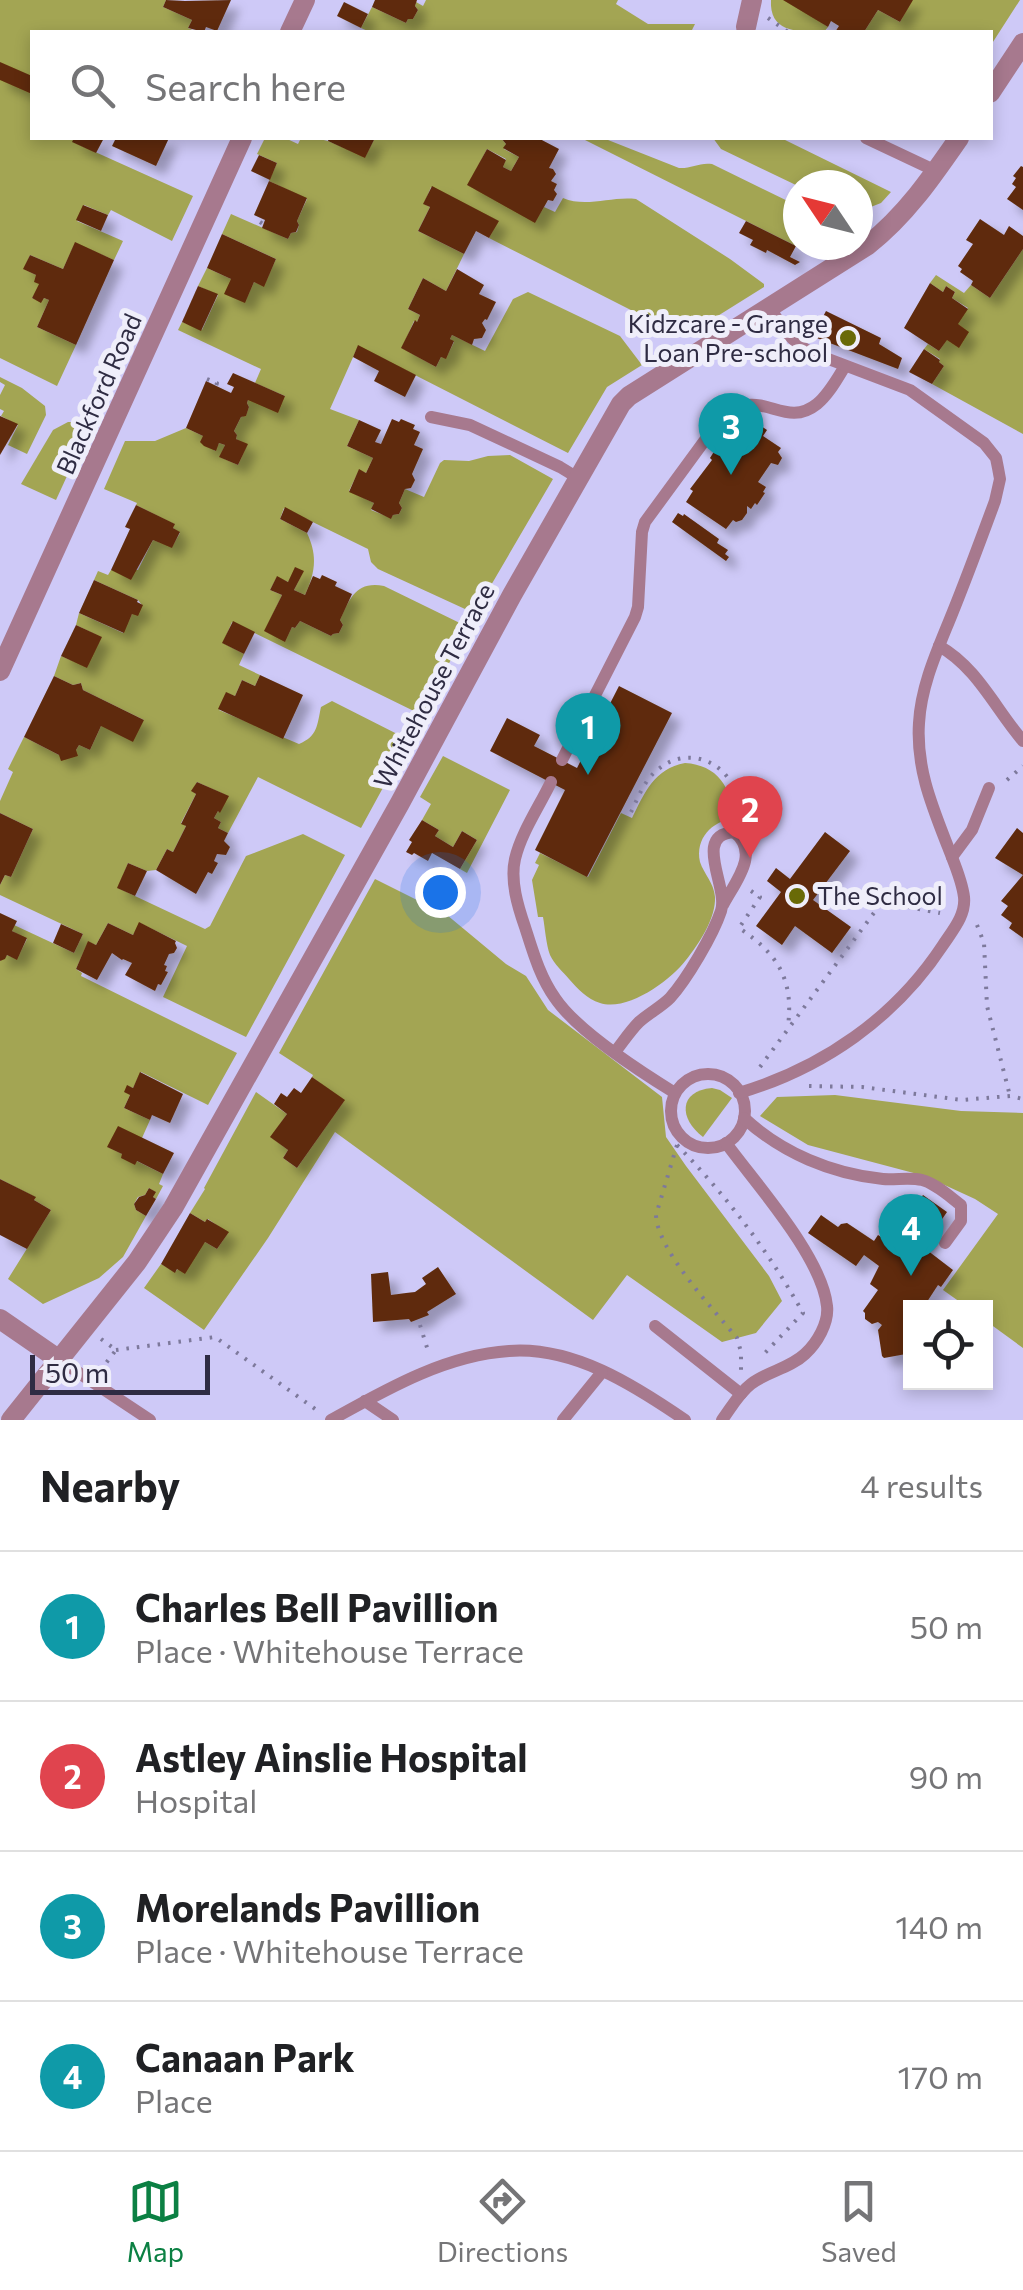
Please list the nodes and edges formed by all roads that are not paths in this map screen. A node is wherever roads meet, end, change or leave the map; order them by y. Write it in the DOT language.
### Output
graph roads {
  1 [pos="304,0"];
  2 [pos="752,0"];
  3 [pos="746,27"];
  4 [pos="291,30"];
  5 [pos="1023,43"];
  6 [pos="993,88"];
  7 [pos="241,140"];
  8 [pos="870,140"];
  9 [pos="958,140"];
  10 [pos="936,171"];
  11 [pos="770,307"];
  12 [pos="845,366"];
  13 [pos="432,417"];
  14 [pos="578,478"];
  15 [pos="939,646"];
  16 [pos="0,671"];
  17 [pos="1023,742"];
  18 [pos="562,760"];
  19 [pos="551,782"];
  20 [pos="989,788"];
  21 [pos="952,857"];
  22 [pos="723,905"];
  23 [pos="616,1052"];
  24 [pos="676,1093"];
  25 [pos="739,1093"];
  26 [pos="744,1118"];
  27 [pos="726,1143"];
  28 [pos="945,1243"];
  29 [pos="0,1319"];
  30 [pos="655,1326"];
  31 [pos="58,1359"];
  32 [pos="602,1372"];
  33 [pos="744,1391"];
  34 [pos="365,1401"];
  35 [pos="11,1420"];
  36 [pos="150,1420"];
  37 [pos="330,1420"];
  38 [pos="393,1420"];
  39 [pos="563,1420"];
  40 [pos="684,1420"];
  41 [pos="722,1420"];
  1 -- 4 [label="street"];
  2 -- 3 [label="street"];
  5 -- 6 [label="street"];
  7 -- 16 [label="street, Blackford Road"];
  8 -- 10 [label="lane"];
  9 -- 10 [label="street, Whitehouse Terrace"];
  10 -- 11 [label="street, Whitehouse Terrace"];
  11 -- 12 [label="lane"];
  11 -- 14 [label="street, Whitehouse Terrace"];
  12 -- 15 [label="lane"];
  12 -- 18 [label="lane"];
  13 -- 14 [label="lane"];
  14 -- 31 [label="street, Whitehouse Terrace"];
  15 -- 17 [label="lane"];
  15 -- 21 [label="lane"];
  19 -- 23 [label="lane"];
  20 -- 21 [label="lane"];
  21 -- 25 [label="lane"];
  22 -- 22 [label="lane"];
  22 -- 23 [label="lane"];
  23 -- 24 [label="lane"];
  24 -- 25 [label="lane"];
  24 -- 27 [label="lane"];
  25 -- 26 [label="lane"];
  26 -- 27 [label="lane"];
  26 -- 28 [label="lane"];
  27 -- 33 [label="lane"];
  29 -- 31 [label="street"];
  30 -- 33 [label="lane"];
  31 -- 35 [label="street, Whitehouse Terrace"];
  31 -- 36 [label="lane"];
  32 -- 34 [label="lane"];
  32 -- 39 [label="lane"];
  32 -- 40 [label="lane"];
  33 -- 41 [label="lane"];
  34 -- 37 [label="lane"];
  34 -- 38 [label="lane"];
}
